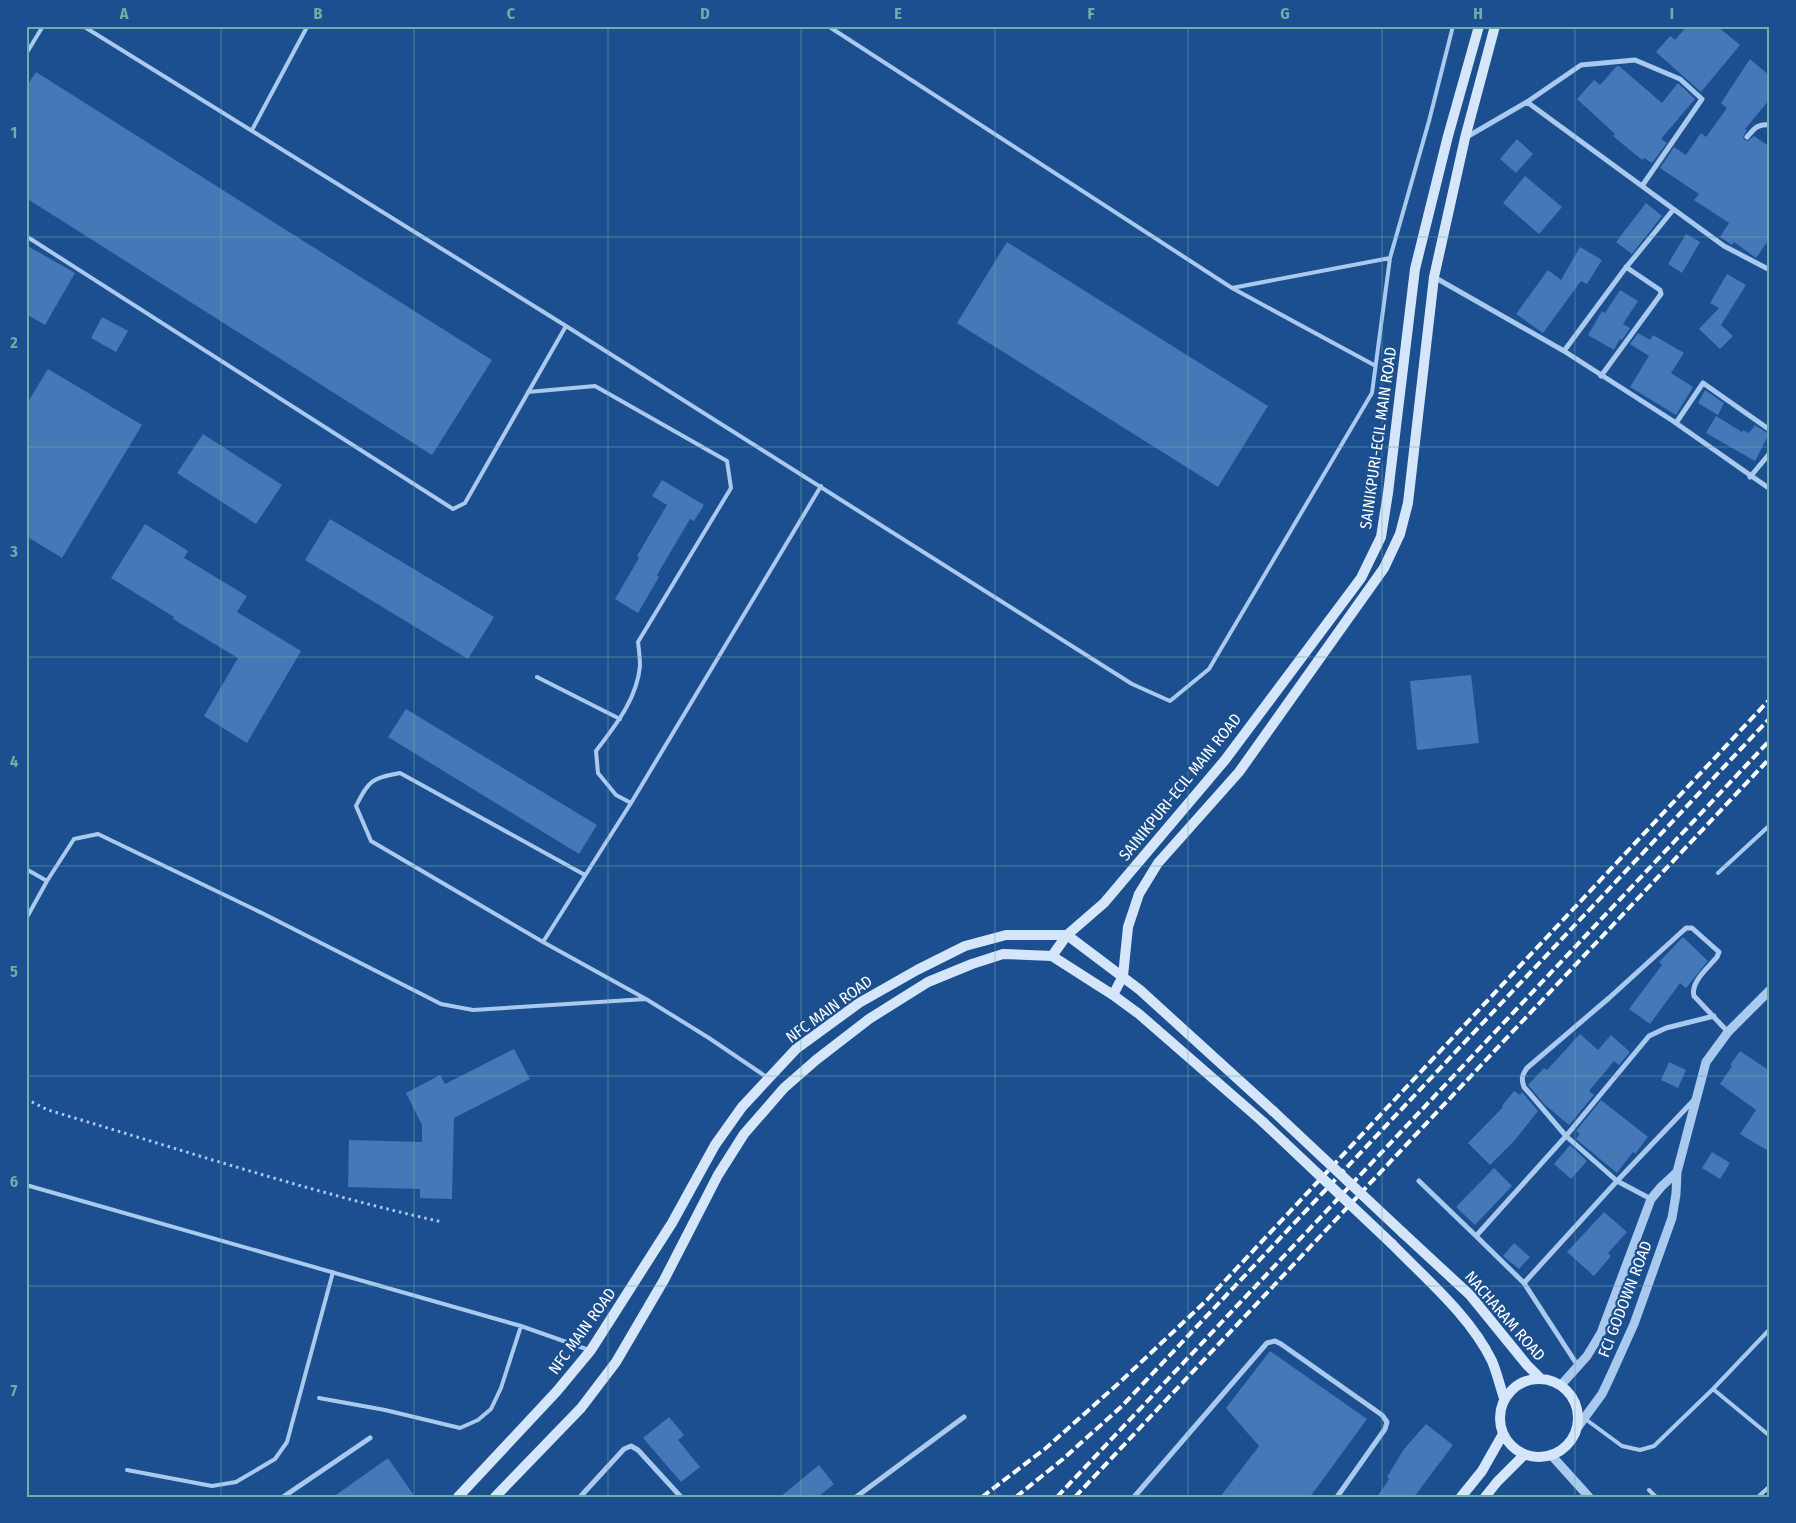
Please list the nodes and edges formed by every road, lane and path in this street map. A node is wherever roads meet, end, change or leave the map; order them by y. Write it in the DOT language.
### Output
graph roads {
  1 [pos="43,26"];
  2 [pos="83,26"];
  3 [pos="305,26"];
  4 [pos="828,26"];
  5 [pos="1452,26"];
  6 [pos="1479,26"];
  7 [pos="1495,26"];
  8 [pos="26,54"];
  9 [pos="1527,102"];
  10 [pos="1770,125"];
  11 [pos="252,130"];
  12 [pos="1747,137"];
  13 [pos="1465,138"];
  14 [pos="1642,186"];
  15 [pos="1673,210"];
  16 [pos="26,236"];
  17 [pos="1390,258"];
  18 [pos="1626,267"];
  19 [pos="1769,268"];
  20 [pos="1434,277"];
  21 [pos="1232,288"];
  22 [pos="566,326"];
  23 [pos="1564,351"];
  24 [pos="1374,365"];
  25 [pos="1601,376"];
  26 [pos="528,392"];
  27 [pos="1676,423"];
  28 [pos="1770,430"];
  29 [pos="1770,453"];
  30 [pos="1750,476"];
  31 [pos="821,486"];
  32 [pos="1770,489"];
  33 [pos="537,677"];
  34 [pos="620,719"];
  35 [pos="631,803"];
  36 [pos="1770,825"];
  37 [pos="1765,830"];
  38 [pos="1770,833"];
  39 [pos="26,869"];
  40 [pos="1718,872"];
  41 [pos="585,874"];
  42 [pos="47,881"];
  43 [pos="26,919"];
  44 [pos="1067,935"];
  45 [pos="543,942"];
  46 [pos="1052,956"];
  47 [pos="1123,976"];
  48 [pos="1770,990"];
  49 [pos="1113,995"];
  50 [pos="646,999"];
  51 [pos="1714,1016"];
  52 [pos="1728,1032"];
  53 [pos="768,1078"];
  54 [pos="26,1099"];
  55 [pos="1696,1099"];
  56 [pos="1566,1136"];
  57 [pos="1677,1172"];
  58 [pos="1419,1181"];
  59 [pos="1617,1181"];
  60 [pos="26,1185"];
  61 [pos="1651,1199"];
  62 [pos="442,1222"];
  63 [pos="1476,1236"];
  64 [pos="333,1272"];
  65 [pos="1524,1283"];
  66 [pos="521,1326"];
  67 [pos="1770,1329"];
  68 [pos="591,1350"];
  69 [pos="1578,1367"];
  70 [pos="1540,1378"];
  71 [pos="1561,1385"];
  72 [pos="1713,1389"];
  73 [pos="319,1398"];
  74 [pos="1504,1398"];
  75 [pos="964,1416"];
  76 [pos="1584,1418"];
  77 [pos="1577,1428"];
  78 [pos="1503,1434"];
  79 [pos="1770,1436"];
  80 [pos="370,1438"];
  81 [pos="1524,1455"];
  82 [pos="1552,1456"];
  83 [pos="127,1470"];
  84 [pos="1770,1486"];
  85 [pos="1649,1490"];
  86 [pos="282,1497"];
  87 [pos="458,1497"];
  88 [pos="495,1497"];
  89 [pos="580,1497"];
  90 [pos="681,1497"];
  91 [pos="856,1497"];
  92 [pos="1134,1497"];
  93 [pos="1337,1497"];
  94 [pos="1461,1497"];
  95 [pos="1485,1497"];
  96 [pos="1589,1497"];
  97 [pos="1656,1497"];
  98 [pos="1758,1497"];
  1 -- 8 [label="lane"];
  2 -- 11 [label="lane"];
  3 -- 11 [label="lane"];
  4 -- 21 [label="lane"];
  5 -- 17 [label="lane"];
  6 -- 44 [label="main road, SAINIKPURI-ECIL MAIN ROAD"];
  7 -- 13 [label="main road, SAINIKPURI-ECIL MAIN ROAD"];
  9 -- 13 [label="street"];
  9 -- 14 [label="street"];
  9 -- 14 [label="street"];
  10 -- 12 [label="street"];
  11 -- 22 [label="lane"];
  13 -- 20 [label="main road, SAINIKPURI-ECIL MAIN ROAD"];
  14 -- 15 [label="street"];
  15 -- 18 [label="street"];
  15 -- 19 [label="street"];
  16 -- 26 [label="lane"];
  17 -- 21 [label="lane"];
  17 -- 24 [label="lane"];
  18 -- 23 [label="street"];
  18 -- 25 [label="street"];
  20 -- 23 [label="street"];
  20 -- 47 [label="main road, SAINIKPURI-ECIL MAIN ROAD"];
  21 -- 24 [label="lane"];
  22 -- 26 [label="lane"];
  22 -- 31 [label="lane"];
  23 -- 25 [label="street"];
  24 -- 31 [label="lane"];
  25 -- 27 [label="street"];
  26 -- 34 [label="lane"];
  27 -- 28 [label="street"];
  27 -- 30 [label="street"];
  29 -- 30 [label="street"];
  30 -- 32 [label="street"];
  31 -- 35 [label="lane"];
  33 -- 34 [label="lane"];
  34 -- 35 [label="lane"];
  35 -- 41 [label="lane"];
  36 -- 37 [label="lane"];
  37 -- 38 [label="lane"];
  37 -- 40 [label="lane"];
  39 -- 42 [label="lane"];
  41 -- 45 [label="lane"];
  41 -- 45 [label="lane"];
  42 -- 43 [label="lane"];
  42 -- 50 [label="lane"];
  44 -- 46 [label="main road, SAINIKPURI-ECIL MAIN ROAD"];
  44 -- 47 [label="main road"];
  44 -- 53 [label="main road, NFC MAIN ROAD"];
  45 -- 50 [label="lane"];
  46 -- 49 [label="main road"];
  46 -- 88 [label="main road, NFC MAIN ROAD"];
  47 -- 49 [label="main road"];
  47 -- 70 [label="main road, NACHARAM ROAD, bridge"];
  48 -- 52 [label="street, FCI GODOWN ROAD"];
  49 -- 74 [label="main road, NACHARAM ROAD, bridge"];
  50 -- 53 [label="lane"];
  51 -- 52 [label="street"];
  51 -- 56 [label="street"];
  51 -- 56 [label="street"];
  52 -- 55 [label="street, FCI GODOWN ROAD"];
  53 -- 68 [label="main road, NFC MAIN ROAD"];
  54 -- 62 [label="path"];
  55 -- 57 [label="street, FCI GODOWN ROAD"];
  55 -- 59 [label="street"];
  56 -- 59 [label="street"];
  56 -- 63 [label="street"];
  57 -- 61 [label="street, FCI GODOWN ROAD"];
  57 -- 76 [label="street, FCI GODOWN ROAD"];
  58 -- 63 [label="street"];
  59 -- 61 [label="street"];
  59 -- 65 [label="street"];
  60 -- 64 [label="lane"];
  61 -- 69 [label="street, FCI GODOWN ROAD"];
  63 -- 65 [label="street"];
  64 -- 66 [label="lane"];
  64 -- 83 [label="lane"];
  65 -- 69 [label="street"];
  66 -- 68 [label="lane"];
  66 -- 73 [label="lane"];
  67 -- 72 [label="lane"];
  68 -- 87 [label="main road, NFC MAIN ROAD"];
  69 -- 71 [label="street, FCI GODOWN ROAD"];
  70 -- 71 [label="main road"];
  70 -- 74 [label="main road"];
  71 -- 77 [label="main road"];
  72 -- 76 [label="lane"];
  72 -- 79 [label="lane"];
  74 -- 78 [label="main road"];
  75 -- 91 [label="street"];
  76 -- 77 [label="street, FCI GODOWN ROAD"];
  77 -- 82 [label="main road"];
  78 -- 81 [label="main road"];
  78 -- 94 [label="main road"];
  80 -- 86 [label="street"];
  81 -- 82 [label="main road"];
  81 -- 95 [label="main road"];
  82 -- 96 [label="street"];
  84 -- 98 [label="lane"];
  85 -- 97 [label="lane"];
  89 -- 90 [label="street"];
  92 -- 93 [label="street"];
}
